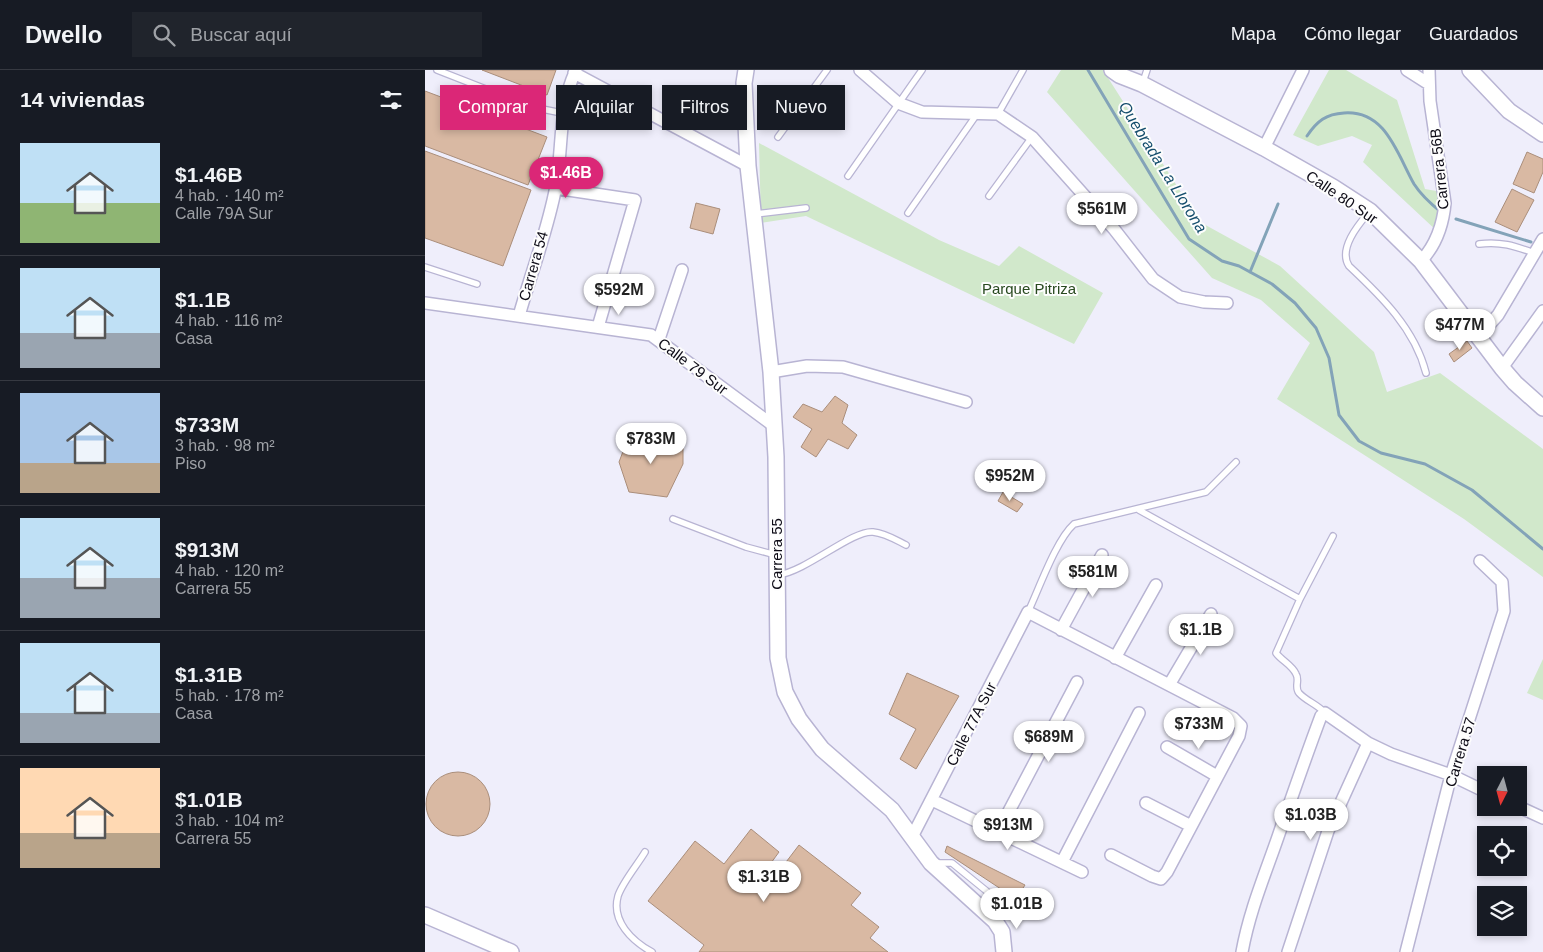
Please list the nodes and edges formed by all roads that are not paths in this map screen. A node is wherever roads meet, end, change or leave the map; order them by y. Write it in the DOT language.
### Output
graph roads {
  1 [pos="437,70"];
  2 [pos="746,70"];
  3 [pos="827,70"];
  4 [pos="860,70"];
  5 [pos="922,70"];
  6 [pos="1023,70"];
  7 [pos="1113,70"];
  8 [pos="1303,70"];
  9 [pos="1407,70"];
  10 [pos="1429,70"];
  11 [pos="1470,70"];
  12 [pos="575,71"];
  13 [pos="1144,77"];
  14 [pos="1429,84"];
  15 [pos="569,85"];
  16 [pos="898,103"];
  17 [pos="556,112"];
  18 [pos="977,114"];
  19 [pos="998,114"];
  20 [pos="560,130"];
  21 [pos="1543,134"];
  22 [pos="778,137"];
  23 [pos="1032,137"];
  24 [pos="1264,148"];
  25 [pos="748,166"];
  26 [pos="849,176"];
  27 [pos="555,188"];
  28 [pos="989,196"];
  29 [pos="806,208"];
  30 [pos="1369,211"];
  31 [pos="908,213"];
  32 [pos="755,214"];
  33 [pos="1543,239"];
  34 [pos="1479,244"];
  35 [pos="1534,253"];
  36 [pos="1421,261"];
  37 [pos="425,267"];
  38 [pos="682,270"];
  39 [pos="477,284"];
  40 [pos="1227,303"];
  41 [pos="425,304"];
  42 [pos="1543,311"];
  43 [pos="519,316"];
  44 [pos="598,327"];
  45 [pos="1479,336"];
  46 [pos="659,340"];
  47 [pos="1502,368"];
  48 [pos="771,372"];
  49 [pos="1426,372"];
  50 [pos="966,402"];
  51 [pos="1543,408"];
  52 [pos="774,426"];
  53 [pos="1236,462"];
  54 [pos="1139,510"];
  55 [pos="673,519"];
  56 [pos="1333,536"];
  57 [pos="906,545"];
  58 [pos="1102,554"];
  59 [pos="777,555"];
  60 [pos="1479,561"];
  61 [pos="776,575"];
  62 [pos="1156,585"];
  63 [pos="1300,599"];
  64 [pos="1028,612"];
  65 [pos="1211,614"];
  66 [pos="1061,630"];
  67 [pos="1115,658"];
  68 [pos="1077,682"];
  69 [pos="1169,686"];
  70 [pos="1139,713"];
  71 [pos="1325,713"];
  72 [pos="1368,743"];
  73 [pos="1167,747"];
  74 [pos="1451,775"];
  75 [pos="1217,776"];
  76 [pos="1477,788"];
  77 [pos="932,800"];
  78 [pos="1146,803"];
  79 [pos="1527,811"];
  80 [pos="1543,818"];
  81 [pos="1191,826"];
  82 [pos="997,832"];
  83 [pos="913,836"];
  84 [pos="645,852"];
  85 [pos="1111,855"];
  86 [pos="1062,862"];
  87 [pos="1081,872"];
  88 [pos="425,915"];
  89 [pos="511,952"];
  90 [pos="652,952"];
  91 [pos="1005,952"];
  92 [pos="1242,952"];
  93 [pos="1288,952"];
  94 [pos="1407,952"];
  1 -- 17 [label="lane"];
  2 -- 25 [label="street, Carrera 55"];
  3 -- 22 [label="lane"];
  4 -- 16 [label="street"];
  5 -- 16 [label="lane"];
  6 -- 19 [label="lane"];
  7 -- 13 [label="street, Calle 80 Sur"];
  8 -- 24 [label="street"];
  9 -- 14 [label="street"];
  10 -- 14 [label="street, Carrera 56B"];
  11 -- 21 [label="street"];
  12 -- 15 [label="street, Carrera 54"];
  12 -- 25 [label="street"];
  13 -- 24 [label="street, Calle 80 Sur"];
  14 -- 36 [label="street, Carrera 56B"];
  16 -- 18 [label="street"];
  16 -- 26 [label="lane"];
  18 -- 19 [label="street"];
  18 -- 31 [label="lane"];
  19 -- 23 [label="street"];
  20 -- 27 [label="street, Carrera 54"];
  23 -- 28 [label="lane"];
  23 -- 40 [label="street"];
  24 -- 30 [label="street, Calle 80 Sur"];
  25 -- 32 [label="street, Carrera 55"];
  27 -- 43 [label="street, Carrera 54"];
  27 -- 44 [label="street"];
  29 -- 32 [label="lane"];
  30 -- 36 [label="street, Calle 80 Sur"];
  30 -- 49 [label="lane"];
  32 -- 48 [label="street, Carrera 55"];
  33 -- 35 [label="street"];
  34 -- 35 [label="lane"];
  35 -- 45 [label="street"];
  36 -- 45 [label="street, Calle 80 Sur"];
  37 -- 39 [label="lane"];
  38 -- 46 [label="street"];
  41 -- 43 [label="street, Calle 79 Sur"];
  42 -- 47 [label="street"];
  43 -- 44 [label="street, Calle 79 Sur"];
  44 -- 46 [label="street, Calle 79 Sur"];
  45 -- 47 [label="street, Calle 80 Sur"];
  46 -- 52 [label="street, Calle 79 Sur"];
  47 -- 51 [label="street, Calle 80 Sur"];
  48 -- 50 [label="street"];
  48 -- 52 [label="street, Carrera 55"];
  52 -- 59 [label="street, Carrera 55"];
  53 -- 54 [label="lane"];
  54 -- 63 [label="lane"];
  54 -- 64 [label="lane"];
  55 -- 59 [label="lane"];
  56 -- 63 [label="lane"];
  57 -- 61 [label="lane"];
  58 -- 66 [label="street"];
  59 -- 61 [label="street, Carrera 55"];
  60 -- 74 [label="street, Carrera 57"];
  61 -- 83 [label="street, Carrera 55"];
  62 -- 67 [label="street"];
  63 -- 71 [label="lane"];
  64 -- 66 [label="street"];
  64 -- 77 [label="street, Calle 77A Sur"];
  65 -- 69 [label="street"];
  66 -- 67 [label="street"];
  67 -- 69 [label="street"];
  68 -- 82 [label="street"];
  69 -- 75 [label="street"];
  70 -- 86 [label="street"];
  71 -- 72 [label="street"];
  71 -- 92 [label="street"];
  72 -- 74 [label="street"];
  72 -- 93 [label="street"];
  73 -- 75 [label="street"];
  74 -- 76 [label="street"];
  74 -- 94 [label="street, Carrera 57"];
  75 -- 81 [label="street"];
  77 -- 82 [label="street"];
  77 -- 83 [label="street, Calle 77A Sur"];
  78 -- 81 [label="street"];
  79 -- 80 [label="street"];
  81 -- 85 [label="street"];
  82 -- 86 [label="street"];
  83 -- 91 [label="street, Carrera 55"];
  84 -- 90 [label="lane"];
  86 -- 87 [label="street"];
  88 -- 89 [label="street"];
}
